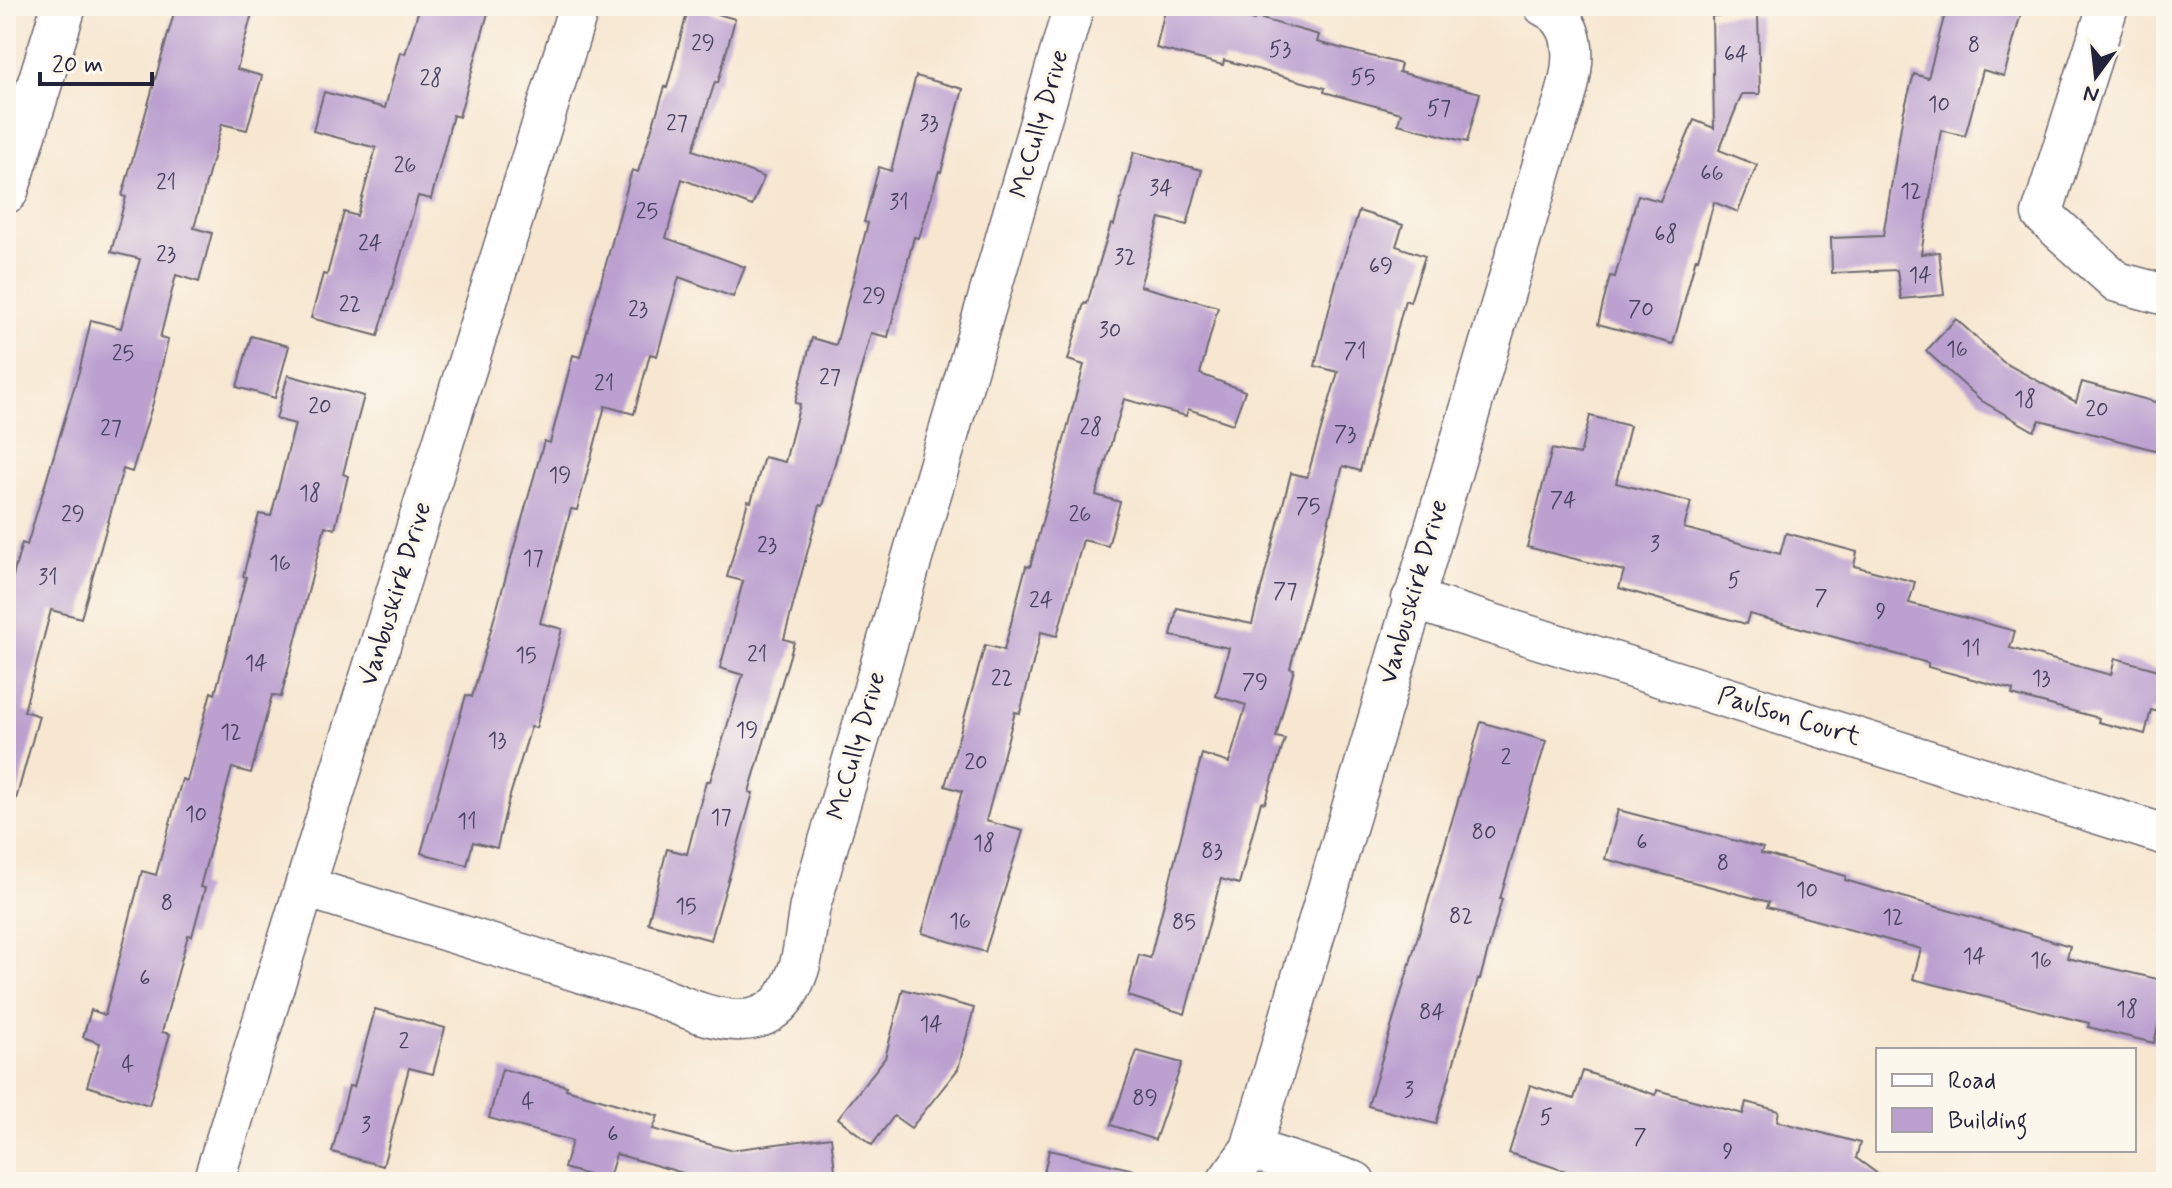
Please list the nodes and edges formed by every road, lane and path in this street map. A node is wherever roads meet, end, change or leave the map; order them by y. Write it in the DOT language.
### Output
graph roads {
  1 [pos="64,6"];
  2 [pos="579,6"];
  3 [pos="1074,6"];
  4 [pos="1544,6"];
  5 [pos="2108,6"];
  6 [pos="6,191"];
  7 [pos="2166,295"];
  8 [pos="1412,599"];
  9 [pos="2166,835"];
  10 [pos="305,887"];
  11 [pos="1251,1149"];
  12 [pos="213,1182"];
  13 [pos="1227,1182"];
  14 [pos="1355,1182"];
  1 -- 6 [label="street"];
  2 -- 10 [label="street, Vanbuskirk Drive"];
  3 -- 10 [label="street, McCully Drive"];
  4 -- 8 [label="street, Vanbuskirk Drive"];
  5 -- 7 [label="street"];
  8 -- 9 [label="street, Paulson Court"];
  8 -- 11 [label="street, Vanbuskirk Drive"];
  10 -- 12 [label="street, Vanbuskirk Drive"];
  11 -- 13 [label="street, Vanbuskirk Drive"];
  11 -- 14 [label="street"];
}
